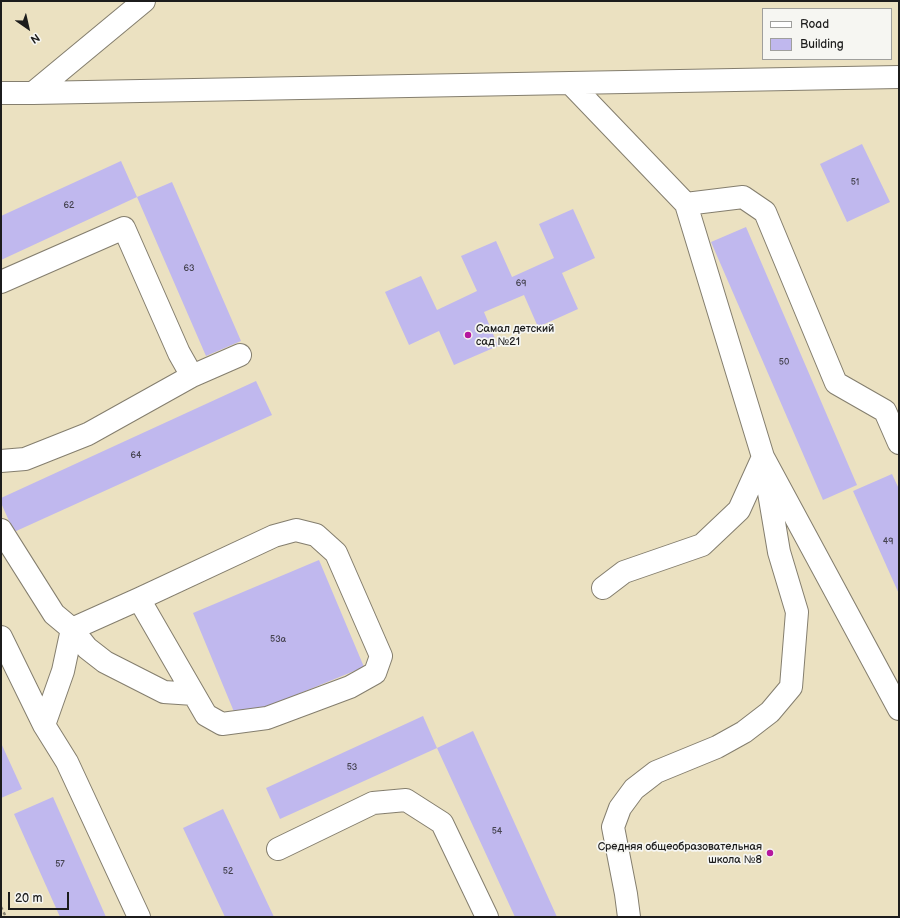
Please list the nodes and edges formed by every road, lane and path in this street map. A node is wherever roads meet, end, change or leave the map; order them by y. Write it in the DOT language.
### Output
graph roads {
  1 [pos="144,1"];
  2 [pos="899,77"];
  3 [pos="570,83"];
  4 [pos="1,93"];
  5 [pos="33,93"];
  6 [pos="686,204"];
  7 [pos="1,282"];
  8 [pos="240,355"];
  9 [pos="192,376"];
  10 [pos="899,443"];
  11 [pos="763,457"];
  12 [pos="1,461"];
  13 [pos="1,530"];
  14 [pos="603,588"];
  15 [pos="139,599"];
  16 [pos="72,629"];
  17 [pos="1,637"];
  18 [pos="194,694"];
  19 [pos="899,709"];
  20 [pos="44,725"];
  21 [pos="278,849"];
  22 [pos="1,907"];
  23 [pos="6,917"];
  24 [pos="139,917"];
  25 [pos="487,917"];
  26 [pos="629,917"];
  1 -- 5 [label="lane"];
  2 -- 3 [label="lane"];
  3 -- 5 [label="lane"];
  3 -- 6 [label="lane"];
  4 -- 5 [label="lane"];
  6 -- 10 [label="lane"];
  6 -- 11 [label="lane"];
  7 -- 9 [label="lane"];
  8 -- 9 [label="lane"];
  9 -- 12 [label="lane"];
  11 -- 14 [label="lane"];
  11 -- 19 [label="lane"];
  11 -- 26 [label="lane"];
  13 -- 16 [label="lane"];
  15 -- 16 [label="lane"];
  15 -- 18 [label="lane"];
  15 -- 18 [label="lane"];
  16 -- 18 [label="lane"];
  16 -- 20 [label="lane"];
  17 -- 20 [label="lane"];
  20 -- 24 [label="lane"];
  21 -- 25 [label="lane"];
  22 -- 23 [label="path"];
}
